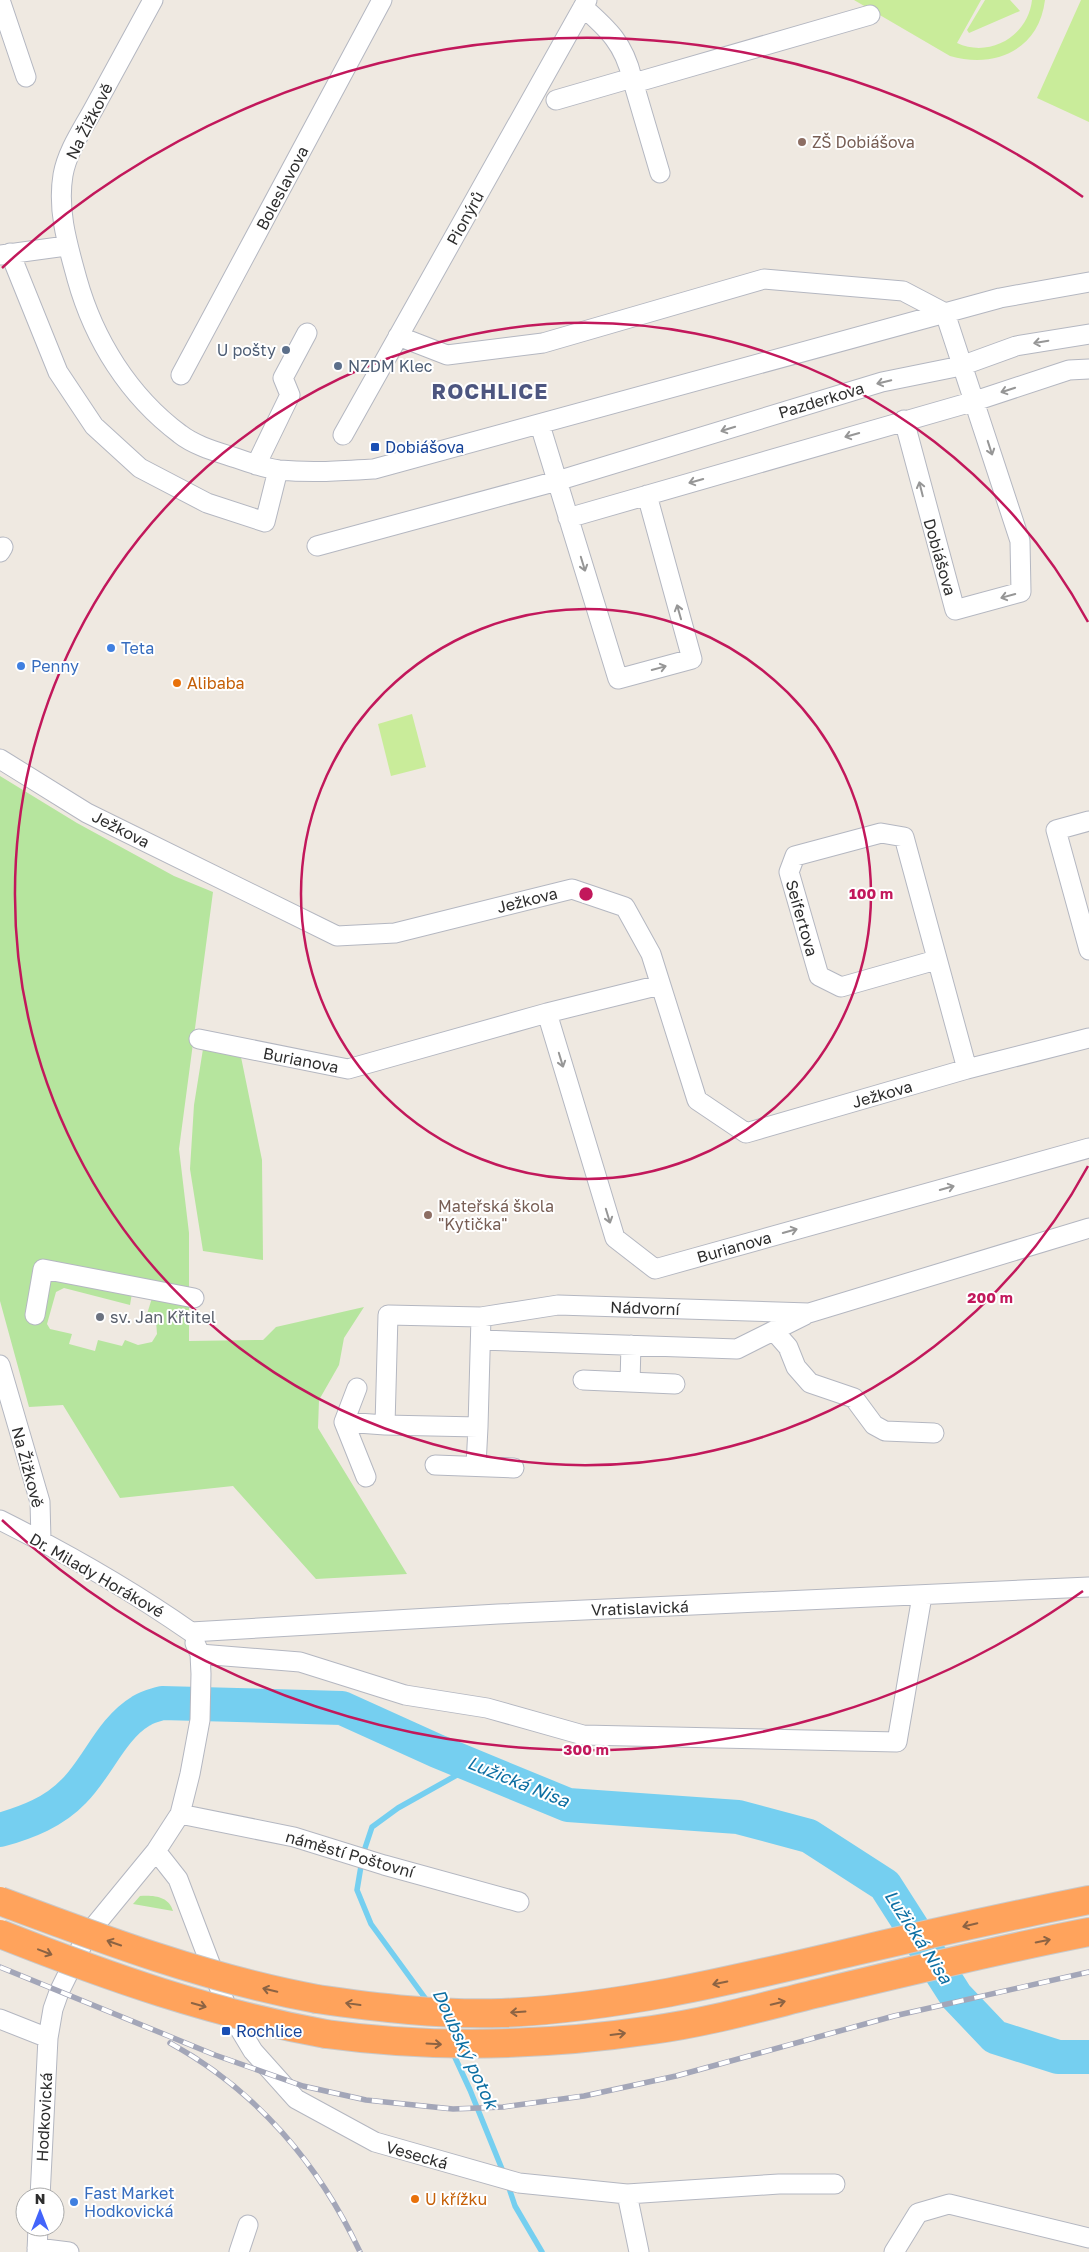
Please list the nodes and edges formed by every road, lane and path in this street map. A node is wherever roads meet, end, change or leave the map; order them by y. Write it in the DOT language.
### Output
graph roads {
  1 [pos="0,0"];
  2 [pos="153,0"];
  3 [pos="382,0"];
  4 [pos="585,4"];
  5 [pos="870,15"];
  6 [pos="26,77"];
  7 [pos="632,78"];
  8 [pos="556,100"];
  9 [pos="660,174"];
  10 [pos="66,246"];
  11 [pos="5,254"];
  12 [pos="1089,282"];
  13 [pos="945,313"];
  14 [pos="308,333"];
  15 [pos="1089,334"];
  16 [pos="398,336"];
  17 [pos="960,366"];
  18 [pos="1089,369"];
  19 [pos="181,375"];
  20 [pos="975,401"];
  21 [pos="904,420"];
  22 [pos="540,425"];
  23 [pos="342,435"];
  24 [pos="256,465"];
  25 [pos="278,470"];
  26 [pos="557,481"];
  27 [pos="647,495"];
  28 [pos="568,518"];
  29 [pos="317,546"];
  30 [pos="0,759"];
  31 [pos="1089,821"];
  32 [pos="1081,893"];
  33 [pos="1089,950"];
  34 [pos="936,960"];
  35 [pos="660,985"];
  36 [pos="547,1013"];
  37 [pos="1089,1038"];
  38 [pos="199,1039"];
  39 [pos="967,1069"];
  40 [pos="1089,1148"];
  41 [pos="1089,1228"];
  42 [pos="194,1298"];
  43 [pos="809,1313"];
  44 [pos="36,1315"];
  45 [pos="482,1317"];
  46 [pos="774,1331"];
  47 [pos="481,1340"];
  48 [pos="631,1345"];
  49 [pos="0,1365"];
  50 [pos="583,1380"];
  51 [pos="630,1382"];
  52 [pos="675,1384"];
  53 [pos="357,1388"];
  54 [pos="344,1422"];
  55 [pos="385,1425"];
  56 [pos="478,1427"];
  57 [pos="934,1433"];
  58 [pos="435,1465"];
  59 [pos="476,1466"];
  60 [pos="514,1468"];
  61 [pos="366,1477"];
  62 [pos="0,1520"];
  63 [pos="41,1540"];
  64 [pos="1089,1587"];
  65 [pos="922,1596"];
  66 [pos="191,1632"];
  67 [pos="200,1654"];
  68 [pos="180,1814"];
  69 [pos="156,1851"];
  70 [pos="1089,1900"];
  71 [pos="0,1901"];
  72 [pos="519,1902"];
  73 [pos="1089,1932"];
  74 [pos="0,1934"];
  75 [pos="0,2019"];
  76 [pos="48,2038"];
  77 [pos="835,2184"];
  78 [pos="41,2187"];
  79 [pos="627,2194"];
  80 [pos="248,2225"];
  81 [pos="38,2237"];
  82 [pos="1089,2238"];
  83 [pos="37,2250"];
  84 [pos="69,2252"];
  85 [pos="239,2252"];
  86 [pos="639,2252"];
  87 [pos="894,2252"];
  1 -- 6 [label="street"];
  2 -- 10 [label="street, Na Žižkově"];
  3 -- 19 [label="street, Boleslavova"];
  4 -- 7 [label="street"];
  4 -- 16 [label="street, Pionýrů"];
  5 -- 7 [label="street"];
  7 -- 8 [label="street"];
  7 -- 9 [label="street"];
  10 -- 11 [label="street"];
  10 -- 24 [label="street"];
  11 -- 25 [label="street"];
  12 -- 13 [label="street"];
  13 -- 16 [label="street"];
  13 -- 17 [label="street, Dobiášova"];
  13 -- 22 [label="street"];
  14 -- 24 [label="street"];
  15 -- 17 [label="street, Pazderkova, one-way"];
  16 -- 23 [label="street, Pionýrů"];
  17 -- 20 [label="street, Dobiášova"];
  17 -- 26 [label="street, Pazderkova, one-way"];
  18 -- 20 [label="street, one-way"];
  20 -- 21 [label="street"];
  20 -- 21 [label="street, Dobiášova, one-way"];
  21 -- 27 [label="street, one-way"];
  22 -- 25 [label="street"];
  22 -- 26 [label="street"];
  24 -- 25 [label="street"];
  26 -- 28 [label="street"];
  26 -- 29 [label="street, Pazderkova"];
  27 -- 28 [label="street"];
  28 -- 27 [label="street, one-way"];
  30 -- 35 [label="street, Ježkova"];
  31 -- 32 [label="street"];
  32 -- 33 [label="street"];
  34 -- 34 [label="street, Seifertova"];
  34 -- 39 [label="street, Seifertova"];
  35 -- 36 [label="street, Burianova"];
  35 -- 39 [label="street, Ježkova"];
  36 -- 38 [label="street, Burianova"];
  36 -- 40 [label="street, Burianova, one-way"];
  37 -- 39 [label="street, Ježkova"];
  41 -- 43 [label="street, Nádvorní"];
  42 -- 44 [label="street"];
  43 -- 45 [label="street, Nádvorní"];
  43 -- 46 [label="street, Nádvorní"];
  45 -- 47 [label="street"];
  45 -- 55 [label="street, Nádvorní"];
  46 -- 48 [label="street, Nádvorní"];
  46 -- 57 [label="street"];
  47 -- 48 [label="street, Nádvorní"];
  47 -- 56 [label="street"];
  48 -- 51 [label="street"];
  49 -- 63 [label="street, Na Žižkově"];
  50 -- 51 [label="street"];
  51 -- 52 [label="street"];
  53 -- 54 [label="street"];
  54 -- 55 [label="street"];
  54 -- 61 [label="street"];
  55 -- 56 [label="street"];
  56 -- 59 [label="street"];
  58 -- 59 [label="street"];
  59 -- 60 [label="street"];
  62 -- 63 [label="street, Dr. Milady Horákové"];
  63 -- 66 [label="street, Dr. Milady Horákové"];
  64 -- 65 [label="street, Vratislavická"];
  65 -- 66 [label="street, Vratislavická"];
  65 -- 67 [label="street"];
  66 -- 67 [label="street"];
  67 -- 68 [label="street"];
  68 -- 69 [label="street"];
  68 -- 72 [label="street, náměstí Poštovní"];
  69 -- 76 [label="street"];
  69 -- 79 [label="street, Vesecká"];
  70 -- 71 [label="highway, one-way, bridge"];
  74 -- 73 [label="highway, one-way, bridge"];
  75 -- 76 [label="street"];
  76 -- 78 [label="street, Hodkovická"];
  77 -- 79 [label="street, Vesecká"];
  79 -- 86 [label="street"];
  80 -- 85 [label="street"];
  81 -- 83 [label="street"];
  82 -- 87 [label="street"];
  83 -- 84 [label="street"];
}
